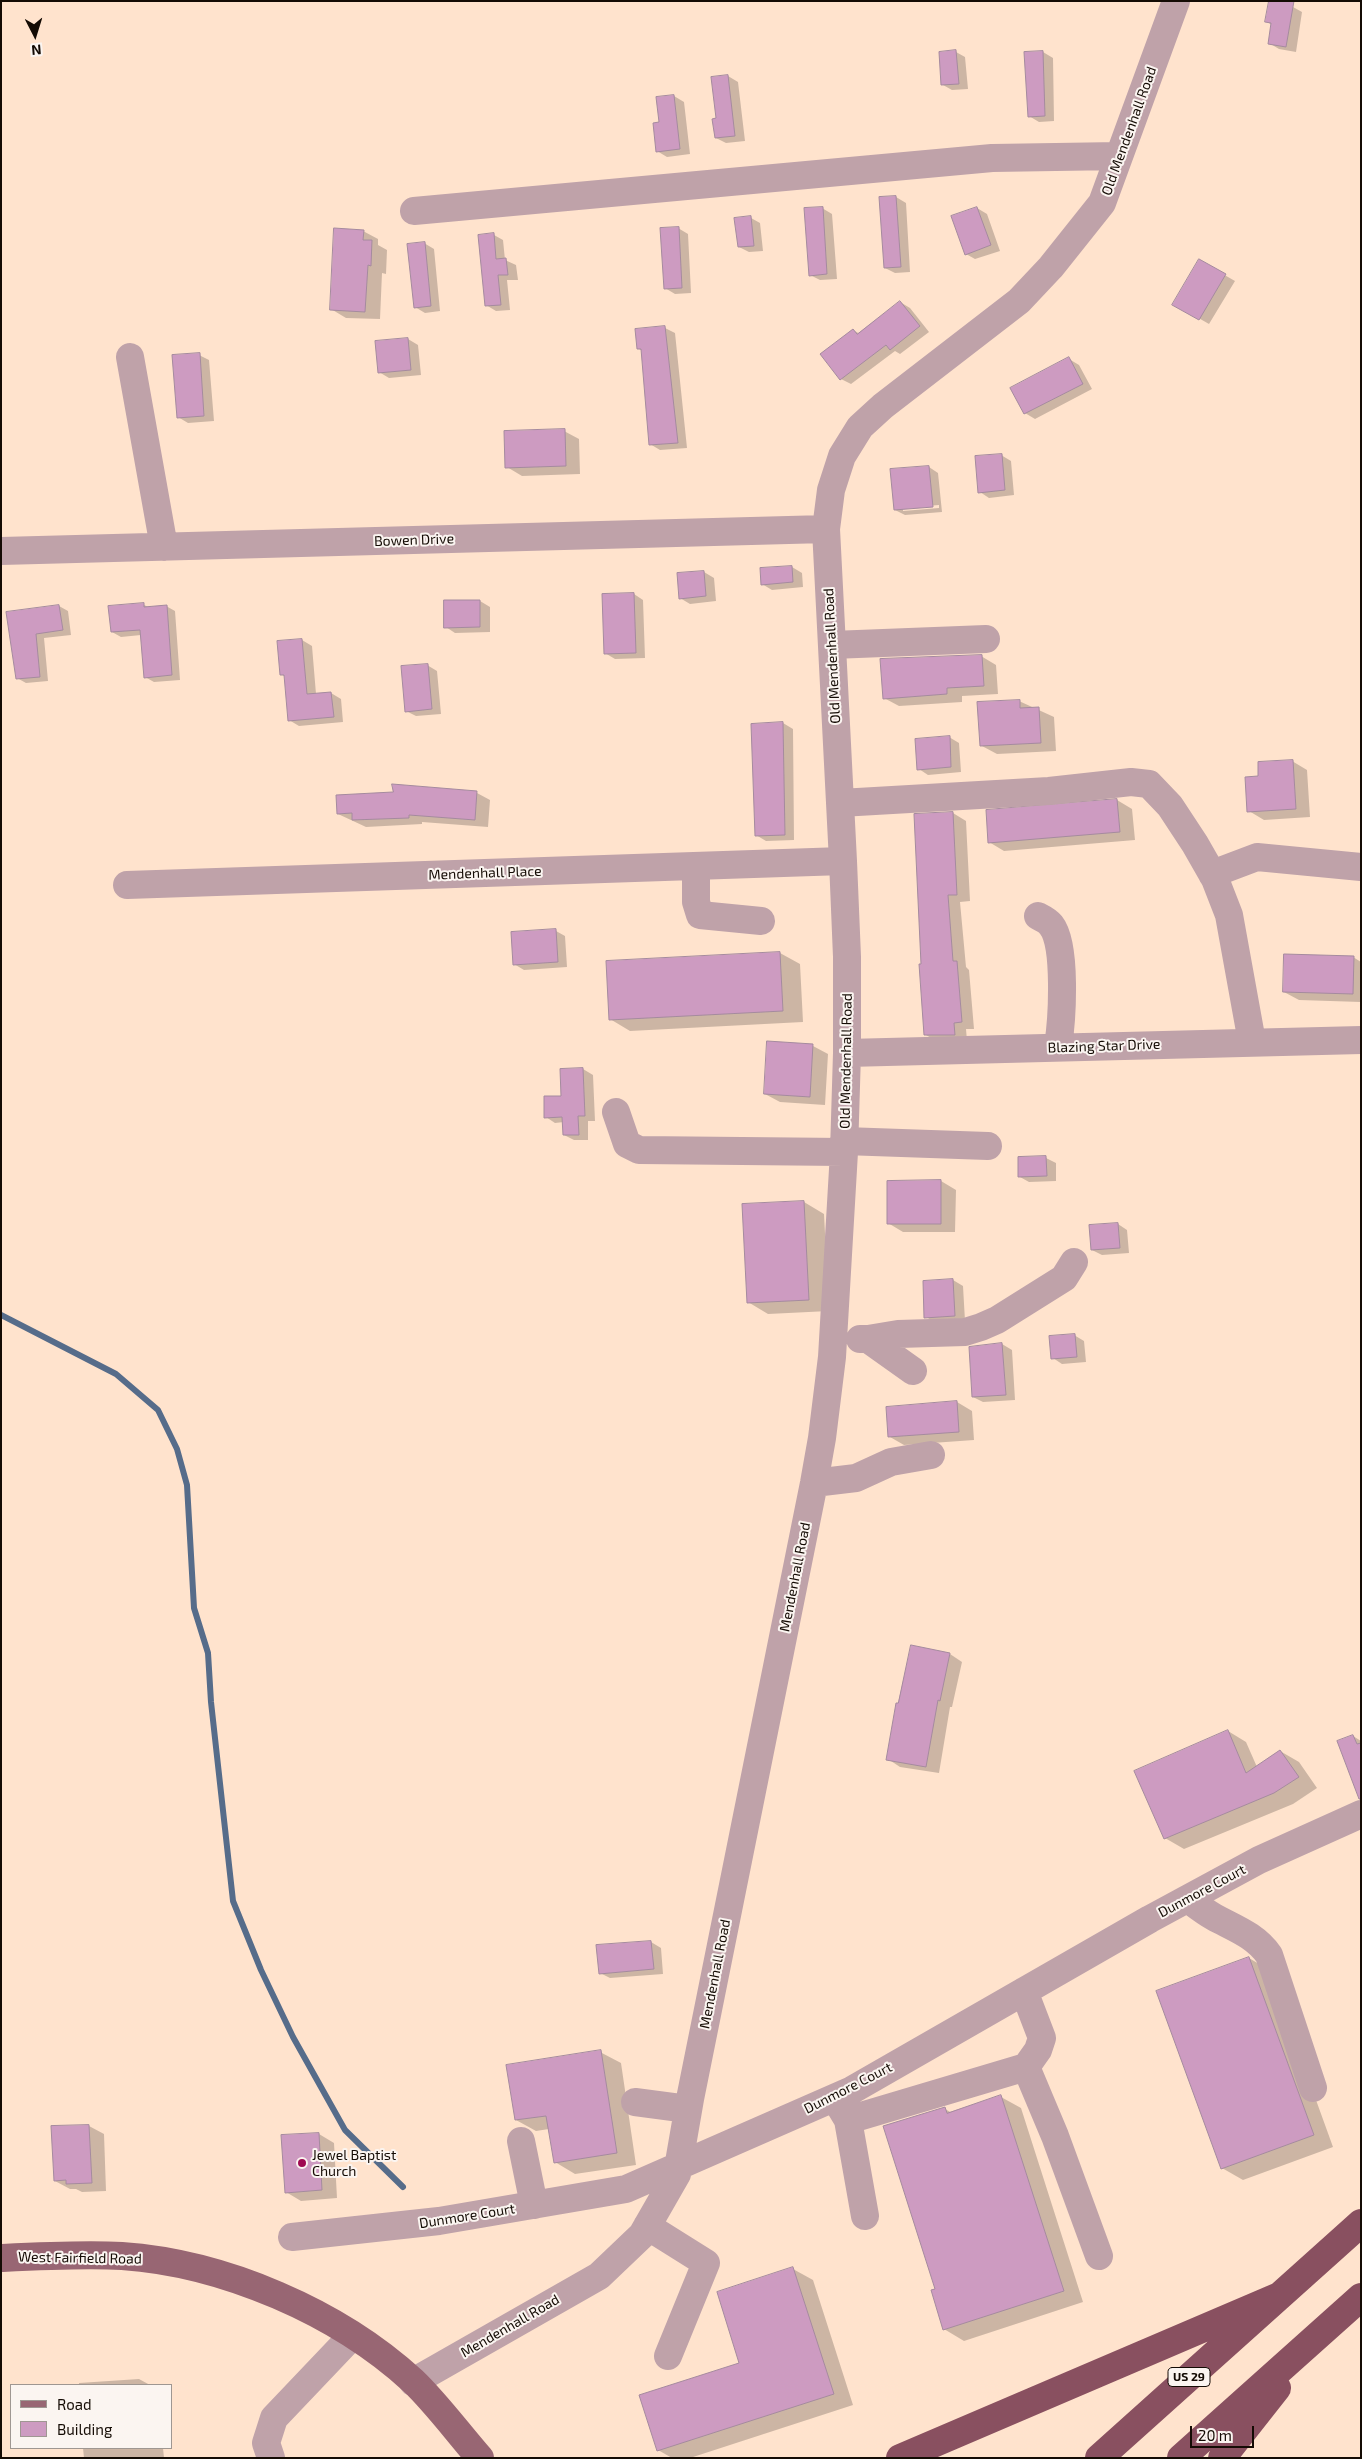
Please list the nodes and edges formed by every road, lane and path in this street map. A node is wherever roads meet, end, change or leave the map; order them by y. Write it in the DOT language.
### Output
graph roads {
  1 [pos="1176,1"];
  2 [pos="1119,156"];
  3 [pos="414,210"];
  4 [pos="130,357"];
  5 [pos="826,529"];
  6 [pos="164,547"];
  7 [pos="1,551"];
  8 [pos="986,639"];
  9 [pos="832,645"];
  10 [pos="840,803"];
  11 [pos="843,861"];
  12 [pos="696,866"];
  13 [pos="1361,867"];
  14 [pos="1212,874"];
  15 [pos="127,885"];
  16 [pos="1038,916"];
  17 [pos="761,921"];
  18 [pos="1361,1040"];
  19 [pos="1252,1042"];
  20 [pos="1058,1046"];
  21 [pos="847,1053"];
  22 [pos="616,1112"];
  23 [pos="844,1146"];
  24 [pos="988,1146"];
  25 [pos="1074,1262"];
  26 [pos="833,1339"];
  27 [pos="868,1339"];
  28 [pos="913,1371"];
  29 [pos="822,1438"];
  30 [pos="932,1455"];
  31 [pos="814,1483"];
  32 [pos="1361,1814"];
  33 [pos="1188,1899"];
  34 [pos="1024,1991"];
  35 [pos="1026,2067"];
  36 [pos="1313,2088"];
  37 [pos="834,2097"];
  38 [pos="635,2102"];
  39 [pos="688,2109"];
  40 [pos="848,2120"];
  41 [pos="521,2141"];
  42 [pos="678,2166"];
  43 [pos="534,2205"];
  44 [pos="865,2216"];
  45 [pos="1361,2222"];
  46 [pos="647,2226"];
  47 [pos="292,2237"];
  48 [pos="1099,2256"];
  49 [pos="1,2258"];
  50 [pos="1279,2296"];
  51 [pos="1361,2296"];
  52 [pos="1324,2329"];
  53 [pos="352,2336"];
  54 [pos="668,2356"];
  55 [pos="413,2382"];
  56 [pos="271,2458"];
  57 [pos="480,2458"];
  58 [pos="900,2458"];
  59 [pos="1099,2458"];
  60 [pos="1181,2458"];
  61 [pos="1222,2458"];
  1 -- 2 [label="street, Old Mendenhall Road"];
  2 -- 3 [label="street"];
  2 -- 5 [label="street, Old Mendenhall Road"];
  4 -- 6 [label="street"];
  5 -- 6 [label="street, Bowen Drive"];
  5 -- 9 [label="street, Old Mendenhall Road"];
  6 -- 7 [label="street, Bowen Drive"];
  8 -- 9 [label="street"];
  9 -- 10 [label="street, Old Mendenhall Road"];
  10 -- 11 [label="street, Old Mendenhall Road"];
  10 -- 14 [label="street"];
  11 -- 12 [label="street, Mendenhall Place"];
  11 -- 21 [label="street, Old Mendenhall Road"];
  12 -- 15 [label="street, Mendenhall Place"];
  12 -- 17 [label="street"];
  13 -- 14 [label="street"];
  14 -- 19 [label="street"];
  16 -- 20 [label="street"];
  18 -- 19 [label="street, Blazing Star Drive"];
  19 -- 20 [label="street, Blazing Star Drive"];
  20 -- 21 [label="street, Blazing Star Drive"];
  21 -- 23 [label="street, Old Mendenhall Road"];
  22 -- 23 [label="street"];
  23 -- 24 [label="street"];
  23 -- 26 [label="street, Old Mendenhall Road"];
  25 -- 27 [label="street"];
  26 -- 27 [label="street"];
  26 -- 29 [label="street, Old Mendenhall Road"];
  27 -- 28 [label="street"];
  29 -- 31 [label="street, Mendenhall Road"];
  30 -- 31 [label="street"];
  31 -- 39 [label="street, Mendenhall Road"];
  32 -- 33 [label="street, Dunmore Court"];
  33 -- 34 [label="street, Dunmore Court"];
  33 -- 36 [label="street"];
  34 -- 35 [label="street"];
  34 -- 37 [label="street, Dunmore Court"];
  35 -- 40 [label="street"];
  35 -- 48 [label="street"];
  37 -- 40 [label="street"];
  37 -- 42 [label="street, Dunmore Court"];
  38 -- 39 [label="street"];
  39 -- 42 [label="street, Mendenhall Road"];
  40 -- 44 [label="street"];
  41 -- 43 [label="street"];
  42 -- 43 [label="street, Dunmore Court"];
  42 -- 46 [label="street, Mendenhall Road"];
  43 -- 47 [label="street, Dunmore Court"];
  45 -- 50 [label="highway, US 29"];
  46 -- 54 [label="street"];
  46 -- 55 [label="street, Mendenhall Road"];
  49 -- 53 [label="main road, West Fairfield Road"];
  50 -- 58 [label="highway"];
  50 -- 59 [label="highway, US 29"];
  51 -- 52 [label="highway"];
  52 -- 60 [label="highway"];
  52 -- 61 [label="highway"];
  53 -- 55 [label="main road, West Fairfield Road"];
  53 -- 56 [label="street"];
  55 -- 57 [label="main road, West Fairfield Road"];
}
